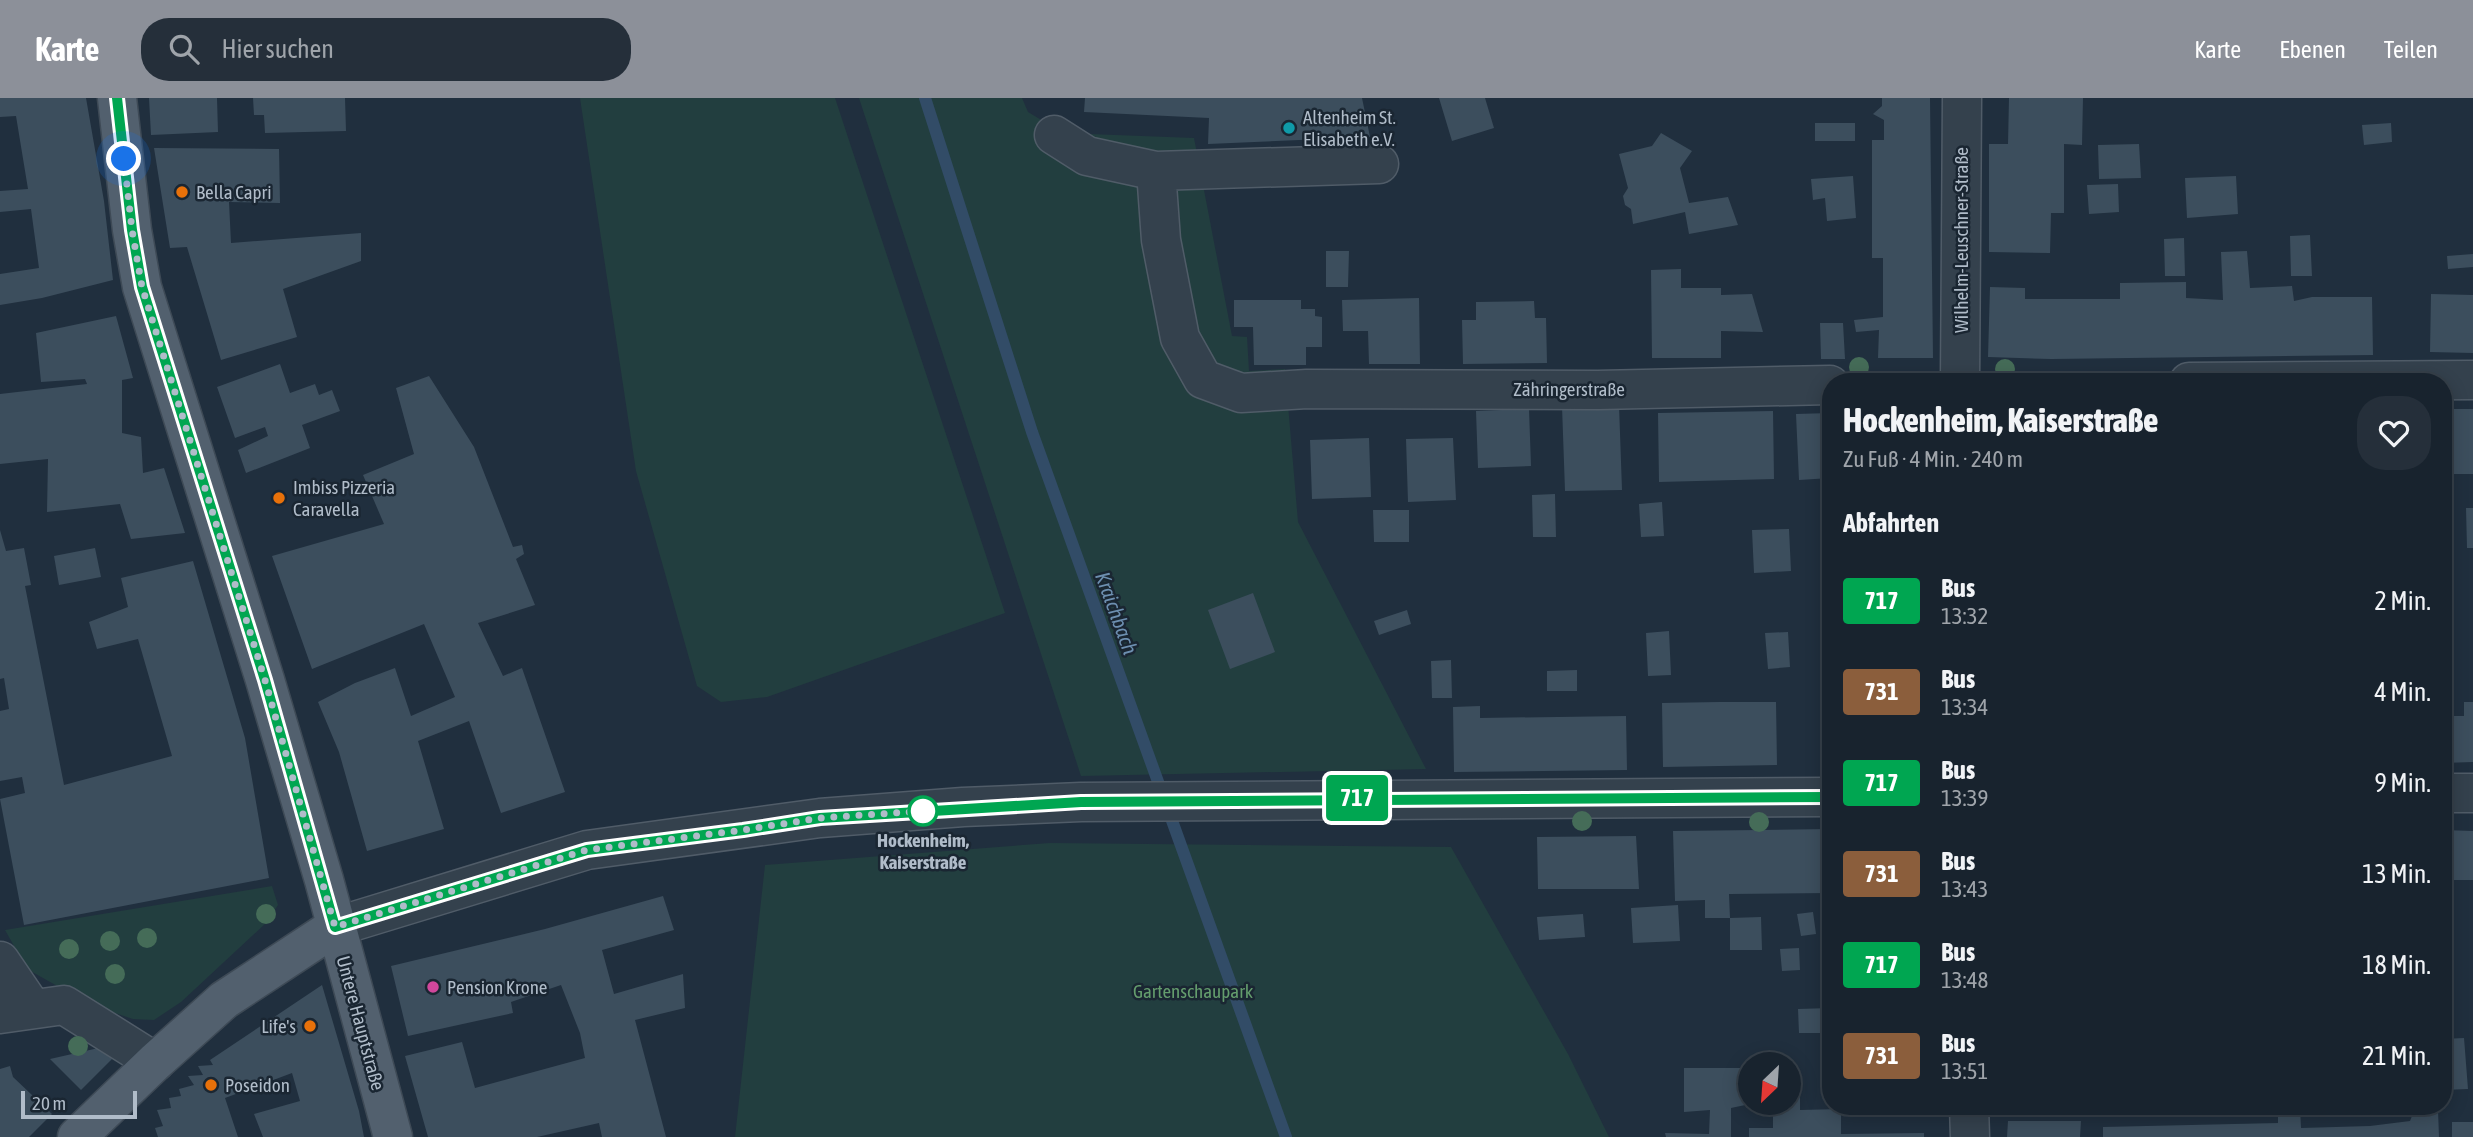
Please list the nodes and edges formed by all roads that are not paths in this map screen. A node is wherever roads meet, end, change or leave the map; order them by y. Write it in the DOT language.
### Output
graph roads {
  1 [pos="117,98"];
  2 [pos="1962,98"];
  3 [pos="1054,135"];
  4 [pos="1379,164"];
  5 [pos="1156,171"];
  6 [pos="1960,373"];
  7 [pos="2452,380"];
  8 [pos="2473,380"];
  9 [pos="1822,385"];
  10 [pos="2452,793"];
  11 [pos="2473,793"];
  12 [pos="1822,797"];
  13 [pos="335,927"];
  14 [pos="0,961"];
  15 [pos="16,1011"];
  16 [pos="155,1062"];
  17 [pos="1969,1115"];
  18 [pos="77,1137"];
  19 [pos="393,1137"];
  20 [pos="1970,1137"];
  1 -- 13 [label="main road, Untere Hauptstraße"];
  2 -- 6 [label="street, Wilhelm-Leuschner-Straße"];
  3 -- 5 [label="street"];
  4 -- 5 [label="street"];
  5 -- 9 [label="street, Zähringerstraße"];
  7 -- 8 [label="street"];
  10 -- 11 [label="street"];
  12 -- 13 [label="street"];
  13 -- 16 [label="main road"];
  13 -- 19 [label="main road, Untere Hauptstraße"];
  14 -- 15 [label="street"];
  15 -- 16 [label="street"];
  16 -- 18 [label="main road"];
  17 -- 20 [label="street"];
}
